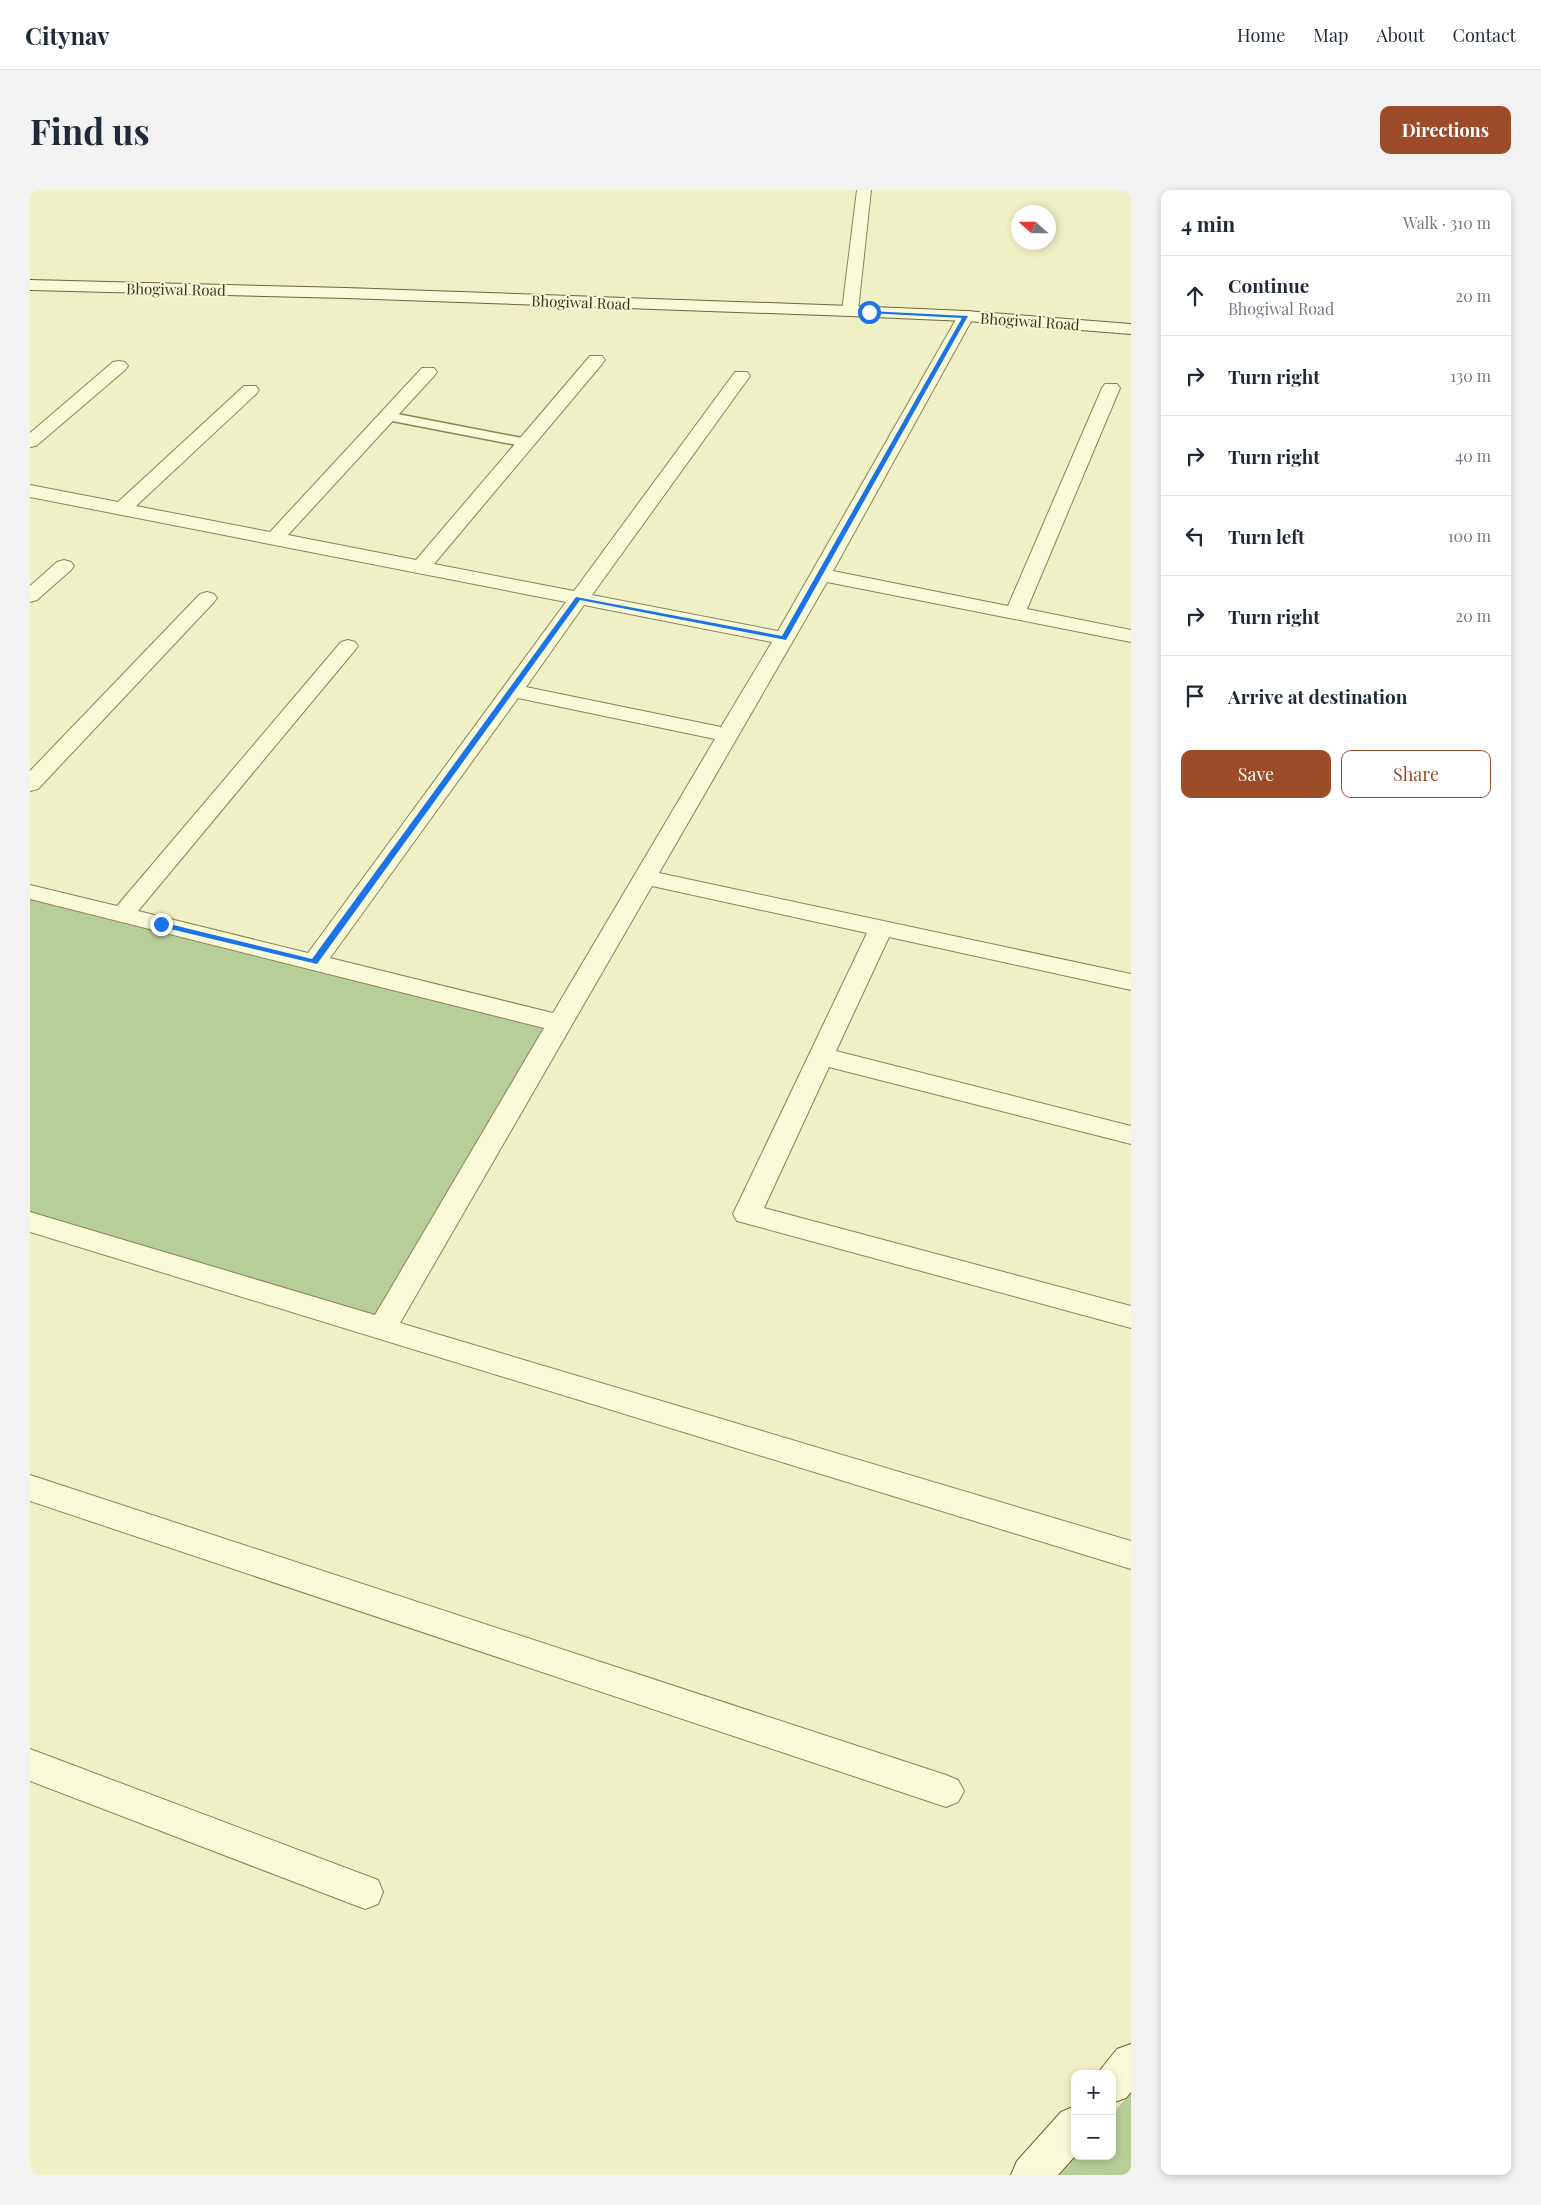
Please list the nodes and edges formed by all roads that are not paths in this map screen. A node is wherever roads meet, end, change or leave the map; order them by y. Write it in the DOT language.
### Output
graph roads {
  1 [pos="864,190"];
  2 [pos="30,285"];
  3 [pos="850,312"];
  4 [pos="966,316"];
  5 [pos="1131,329"];
  6 [pos="596,360"];
  7 [pos="119,366"];
  8 [pos="428,372"];
  9 [pos="740,376"];
  10 [pos="1110,388"];
  11 [pos="250,390"];
  12 [pos="387,416"];
  13 [pos="30,442"];
  14 [pos="527,442"];
  15 [pos="30,492"];
  16 [pos="122,509"];
  17 [pos="274,539"];
  18 [pos="64,566"];
  19 [pos="421,567"];
  20 [pos="821,575"];
  21 [pos="30,596"];
  22 [pos="207,598"];
  23 [pos="578,598"];
  24 [pos="1015,613"];
  25 [pos="1131,636"];
  26 [pos="784,638"];
  27 [pos="348,646"];
  28 [pos="511,690"];
  29 [pos="728,735"];
  30 [pos="30,784"];
  31 [pos="645,877"];
  32 [pos="30,892"];
  33 [pos="122,914"];
  34 [pos="881,928"];
  35 [pos="314,962"];
  36 [pos="1131,982"];
  37 [pos="560,1023"];
  38 [pos="821,1056"];
  39 [pos="1131,1135"];
  40 [pos="30,1222"];
  41 [pos="1131,1317"];
  42 [pos="383,1327"];
  43 [pos="30,1488"];
  44 [pos="1131,1554"];
  45 [pos="30,1765"];
  46 [pos="946,1791"];
  47 [pos="365,1892"];
  48 [pos="1131,2063"];
  49 [pos="1116,2080"];
  50 [pos="1071,2130"];
  51 [pos="1031,2175"];
  1 -- 3 [label="street"];
  2 -- 3 [label="street, Bhogiwal Road"];
  3 -- 4 [label="street, Bhogiwal Road"];
  4 -- 5 [label="street, Bhogiwal Road"];
  4 -- 20 [label="street"];
  6 -- 14 [label="street"];
  7 -- 13 [label="street"];
  8 -- 12 [label="street"];
  9 -- 23 [label="street"];
  10 -- 24 [label="street"];
  11 -- 16 [label="street"];
  12 -- 14 [label="lane"];
  12 -- 17 [label="street"];
  14 -- 19 [label="street"];
  15 -- 16 [label="street"];
  16 -- 17 [label="street"];
  17 -- 19 [label="street"];
  18 -- 21 [label="street"];
  19 -- 23 [label="street"];
  20 -- 24 [label="street"];
  20 -- 26 [label="street"];
  22 -- 30 [label="street"];
  23 -- 26 [label="street"];
  23 -- 28 [label="street"];
  24 -- 25 [label="street"];
  26 -- 29 [label="street"];
  27 -- 33 [label="street"];
  28 -- 29 [label="street"];
  28 -- 35 [label="street"];
  29 -- 31 [label="street"];
  31 -- 34 [label="street"];
  31 -- 37 [label="street"];
  32 -- 33 [label="street"];
  33 -- 35 [label="street"];
  34 -- 36 [label="street"];
  34 -- 38 [label="street"];
  35 -- 37 [label="street"];
  37 -- 42 [label="street"];
  38 -- 39 [label="street"];
  38 -- 41 [label="street"];
  40 -- 42 [label="street"];
  42 -- 44 [label="street"];
  43 -- 46 [label="street"];
  45 -- 47 [label="street"];
  48 -- 49 [label="street"];
  50 -- 51 [label="street"];
}
